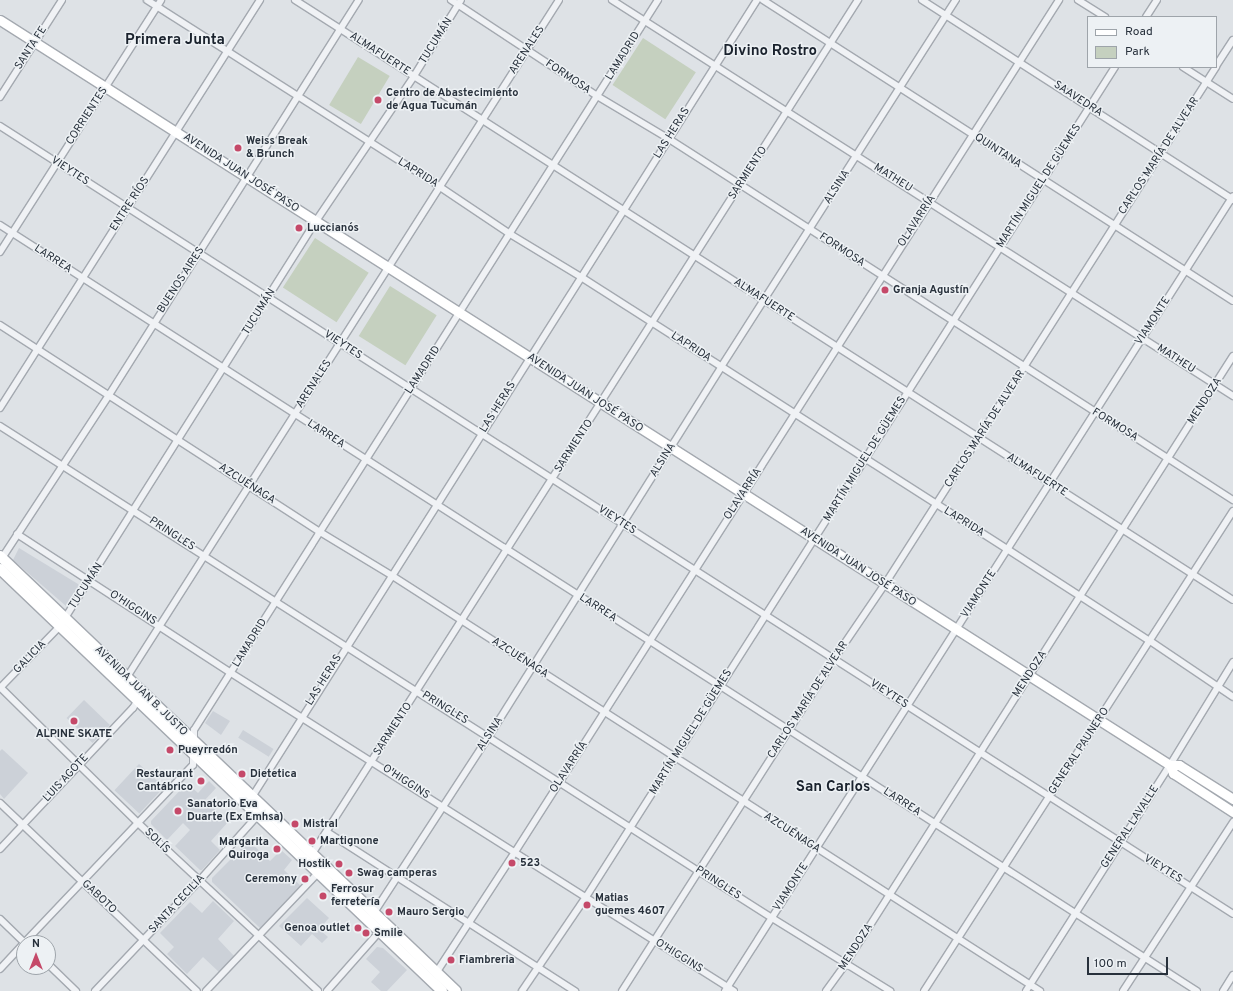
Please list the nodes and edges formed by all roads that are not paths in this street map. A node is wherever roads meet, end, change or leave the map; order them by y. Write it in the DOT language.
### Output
graph roads {
  1 [pos="62,0"];
  2 [pos="147,0"];
  3 [pos="161,0"];
  4 [pos="260,0"];
  5 [pos="295,0"];
  6 [pos="359,0"];
  7 [pos="451,0"];
  8 [pos="559,0"];
  9 [pos="612,0"];
  10 [pos="658,0"];
  11 [pos="757,0"];
  12 [pos="763,0"];
  13 [pos="858,0"];
  14 [pos="922,0"];
  15 [pos="956,0"];
  16 [pos="1058,0"];
  17 [pos="1078,0"];
  18 [pos="1157,0"];
  19 [pos="460,2"];
  20 [pos="157,7"];
  21 [pos="946,16"];
  22 [pos="1103,16"];
  23 [pos="1147,16"];
  24 [pos="0,20"];
  25 [pos="645,22"];
  26 [pos="340,29"];
  27 [pos="1233,40"];
  28 [pos="35,42"];
  29 [pos="831,43"];
  30 [pos="527,49"];
  31 [pos="228,51"];
  32 [pos="1019,62"];
  33 [pos="716,65"];
  34 [pos="1217,65"];
  35 [pos="1114,68"];
  36 [pos="1185,68"];
  37 [pos="1215,68"];
  38 [pos="414,76"];
  39 [pos="1206,82"];
  40 [pos="106,87"];
  41 [pos="900,88"];
  42 [pos="298,96"];
  43 [pos="598,96"];
  44 [pos="0,97"];
  45 [pos="1233,99"];
  46 [pos="1090,107"];
  47 [pos="788,111"];
  48 [pos="482,120"];
  49 [pos="0,126"];
  50 [pos="176,132"];
  51 [pos="973,134"];
  52 [pos="669,139"];
  53 [pos="368,141"];
  54 [pos="1161,153"];
  55 [pos="857,155"];
  56 [pos="58,162"];
  57 [pos="553,166"];
  58 [pos="247,177"];
  59 [pos="1043,180"];
  60 [pos="740,185"];
  61 [pos="440,186"];
  62 [pos="1232,198"];
  63 [pos="930,202"];
  64 [pos="128,208"];
  65 [pos="624,209"];
  66 [pos="316,221"];
  67 [pos="0,225"];
  68 [pos="1114,225"];
  69 [pos="809,229"];
  70 [pos="12,233"];
  71 [pos="510,234"];
  72 [pos="1000,246"];
  73 [pos="0,252"];
  74 [pos="198,253"];
  75 [pos="695,256"];
  76 [pos="388,267"];
  77 [pos="1185,271"];
  78 [pos="882,276"];
  79 [pos="581,277"];
  80 [pos="82,278"];
  81 [pos="1072,292"];
  82 [pos="268,297"];
  83 [pos="764,300"];
  84 [pos="1233,301"];
  85 [pos="460,313"];
  86 [pos="953,321"];
  87 [pos="652,323"];
  88 [pos="153,324"];
  89 [pos="0,325"];
  90 [pos="1143,337"];
  91 [pos="340,343"];
  92 [pos="837,347"];
  93 [pos="38,349"];
  94 [pos="1233,356"];
  95 [pos="530,357"];
  96 [pos="721,367"];
  97 [pos="1024,367"];
  98 [pos="223,368"];
  99 [pos="1215,384"];
  100 [pos="411,389"];
  101 [pos="907,392"];
  102 [pos="109,395"];
  103 [pos="1233,396"];
  104 [pos="601,403"];
  105 [pos="0,408"];
  106 [pos="1095,412"];
  107 [pos="294,414"];
  108 [pos="795,414"];
  109 [pos="0,426"];
  110 [pos="481,433"];
  111 [pos="979,438"];
  112 [pos="179,440"];
  113 [pos="671,448"];
  114 [pos="865,458"];
  115 [pos="1168,458"];
  116 [pos="366,460"];
  117 [pos="63,465"];
  118 [pos="553,479"];
  119 [pos="1050,483"];
  120 [pos="250,485"];
  121 [pos="743,494"];
  122 [pos="1233,500"];
  123 [pos="436,504"];
  124 [pos="936,504"];
  125 [pos="134,510"];
  126 [pos="1233,511"];
  127 [pos="623,524"];
  128 [pos="1122,530"];
  129 [pos="320,532"];
  130 [pos="17,534"];
  131 [pos="814,539"];
  132 [pos="1007,549"];
  133 [pos="507,550"];
  134 [pos="205,555"];
  135 [pos="1,557"];
  136 [pos="0,569"];
  137 [pos="695,570"];
  138 [pos="1192,574"];
  139 [pos="391,575"];
  140 [pos="90,581"];
  141 [pos="885,584"];
  142 [pos="577,595"];
  143 [pos="1080,596"];
  144 [pos="1233,600"];
  145 [pos="276,602"];
  146 [pos="765,615"];
  147 [pos="462,621"];
  148 [pos="63,622"];
  149 [pos="160,626"];
  150 [pos="956,629"];
  151 [pos="649,641"];
  152 [pos="1150,641"];
  153 [pos="346,646"];
  154 [pos="834,659"];
  155 [pos="1233,662"];
  156 [pos="533,666"];
  157 [pos="231,673"];
  158 [pos="1029,676"];
  159 [pos="127,677"];
  160 [pos="720,686"];
  161 [pos="0,687"];
  162 [pos="1217,687"];
  163 [pos="417,691"];
  164 [pos="1233,697"];
  165 [pos="136,704"];
  166 [pos="907,706"];
  167 [pos="604,712"];
  168 [pos="301,716"];
  169 [pos="1099,721"];
  170 [pos="788,730"];
  171 [pos="489,736"];
  172 [pos="194,741"];
  173 [pos="980,752"];
  174 [pos="194,754"];
  175 [pos="675,757"];
  176 [pos="373,761"];
  177 [pos="80,764"];
  178 [pos="1170,766"];
  179 [pos="861,777"];
  180 [pos="560,781"];
  181 [pos="251,795"];
  182 [pos="1050,797"];
  183 [pos="1233,799"];
  184 [pos="743,801"];
  185 [pos="0,803"];
  186 [pos="443,806"];
  187 [pos="1233,812"];
  188 [pos="258,815"];
  189 [pos="1233,822"];
  190 [pos="138,823"];
  191 [pos="934,824"];
  192 [pos="23,825"];
  193 [pos="631,827"];
  194 [pos="326,832"];
  195 [pos="1121,842"];
  196 [pos="0,849"];
  197 [pos="816,849"];
  198 [pos="515,852"];
  199 [pos="312,854"];
  200 [pos="1004,868"];
  201 [pos="700,870"];
  202 [pos="319,874"];
  203 [pos="397,877"];
  204 [pos="83,882"];
  205 [pos="199,882"];
  206 [pos="1191,887"];
  207 [pos="890,895"];
  208 [pos="586,897"];
  209 [pos="1075,913"];
  210 [pos="1233,914"];
  211 [pos="371,916"];
  212 [pos="772,918"];
  213 [pos="0,919"];
  214 [pos="468,922"];
  215 [pos="382,927"];
  216 [pos="17,935"];
  217 [pos="33,935"];
  218 [pos="260,935"];
  219 [pos="958,939"];
  220 [pos="144,940"];
  221 [pos="654,940"];
  222 [pos="16,952"];
  223 [pos="1145,956"];
  224 [pos="846,963"];
  225 [pos="538,967"];
  226 [pos="0,969"];
  227 [pos="436,971"];
  228 [pos="56,972"];
  229 [pos="1233,975"];
  230 [pos="1030,985"];
  231 [pos="726,989"];
  232 [pos="441,990"];
  233 [pos="76,991"];
  234 [pos="95,991"];
  235 [pos="197,991"];
  236 [pos="206,991"];
  237 [pos="318,991"];
  238 [pos="327,991"];
  239 [pos="456,991"];
  240 [pos="522,991"];
  241 [pos="574,991"];
  242 [pos="622,991"];
  243 [pos="734,991"];
  244 [pos="826,991"];
  245 [pos="890,991"];
  246 [pos="924,991"];
  247 [pos="1026,991"];
  248 [pos="1040,991"];
  249 [pos="1123,991"];
  250 [pos="1197,991"];
  251 [pos="1223,991"];
  1 -- 28 [label="street, SANTA FE"];
  2 -- 20 [label="street, LAPRIDA"];
  3 -- 20 [label="street, CORRIENTES"];
  4 -- 31 [label="street, ENTRE RÍOS"];
  5 -- 26 [label="street, ALMAFUERTE"];
  6 -- 26 [label="street, BUENOS AIRES"];
  7 -- 19 [label="street, FORMOSA"];
  8 -- 30 [label="street, ARENALES"];
  9 -- 25 [label="street, MATHEU"];
  10 -- 25 [label="street, LAMADRID"];
  11 -- 33 [label="street, LAS HERAS"];
  12 -- 29 [label="street, QUINTANA"];
  13 -- 29 [label="street, SARMIENTO"];
  14 -- 21 [label="street, SAAVEDRA"];
  15 -- 21 [label="street, ALSINA"];
  16 -- 32 [label="street, OLAVARRÍA"];
  17 -- 22 [label="street"];
  18 -- 23 [label="street"];
  19 -- 30 [label="street, FORMOSA"];
  19 -- 38 [label="street, TUCUMÁN"];
  20 -- 31 [label="street, LAPRIDA"];
  20 -- 40 [label="street, CORRIENTES"];
  21 -- 32 [label="street, SAAVEDRA"];
  21 -- 41 [label="street, ALSINA"];
  24 -- 28 [label="main road, AVENIDA JUAN JOSÉ PASO"];
  25 -- 33 [label="street, MATHEU"];
  25 -- 43 [label="street, LAMADRID"];
  26 -- 38 [label="street, ALMAFUERTE"];
  26 -- 42 [label="street, BUENOS AIRES"];
  27 -- 34 [label="street, CARLOS MARÍA DE ALVEAR"];
  28 -- 40 [label="main road, AVENIDA JUAN JOSÉ PASO"];
  28 -- 44 [label="street, SANTA FE"];
  29 -- 41 [label="street, QUINTANA"];
  29 -- 47 [label="street, SARMIENTO"];
  30 -- 43 [label="street, FORMOSA"];
  30 -- 48 [label="street, ARENALES"];
  31 -- 42 [label="street, LAPRIDA"];
  31 -- 50 [label="street, ENTRE RÍOS"];
  32 -- 46 [label="street, SAAVEDRA"];
  32 -- 51 [label="street, OLAVARRÍA"];
  33 -- 47 [label="street, MATHEU"];
  33 -- 52 [label="street, LAS HERAS"];
  35 -- 46 [label="street, MARTÍN MIGUEL DE GÜEMES"];
  36 -- 39 [label="street"];
  37 -- 39 [label="street, CARLOS MARÍA DE ALVEAR"];
  38 -- 48 [label="street, ALMAFUERTE"];
  38 -- 53 [label="street, TUCUMÁN"];
  39 -- 45 [label="street"];
  39 -- 54 [label="street, CARLOS MARÍA DE ALVEAR"];
  40 -- 50 [label="main road, AVENIDA JUAN JOSÉ PASO"];
  40 -- 56 [label="street, CORRIENTES"];
  41 -- 51 [label="street, QUINTANA"];
  41 -- 55 [label="street, ALSINA"];
  42 -- 53 [label="street, LAPRIDA"];
  42 -- 58 [label="street, BUENOS AIRES"];
  43 -- 52 [label="street, FORMOSA"];
  43 -- 57 [label="street, LAMADRID"];
  46 -- 54 [label="street, SAAVEDRA"];
  46 -- 59 [label="street, MARTÍN MIGUEL DE GÜEMES"];
  47 -- 55 [label="street, MATHEU"];
  47 -- 60 [label="street, SARMIENTO"];
  48 -- 57 [label="street, ALMAFUERTE"];
  48 -- 61 [label="street, ARENALES"];
  49 -- 56 [label="street, VIEYTES"];
  50 -- 58 [label="main road, AVENIDA JUAN JOSÉ PASO"];
  50 -- 64 [label="street, ENTRE RÍOS"];
  51 -- 59 [label="street, QUINTANA"];
  51 -- 63 [label="street, OLAVARRÍA"];
  52 -- 60 [label="street, FORMOSA"];
  52 -- 65 [label="street, LAS HERAS"];
  53 -- 61 [label="street, LAPRIDA"];
  53 -- 66 [label="street, TUCUMÁN"];
  54 -- 62 [label="street, SAAVEDRA"];
  54 -- 68 [label="street, CARLOS MARÍA DE ALVEAR"];
  55 -- 63 [label="street, MATHEU"];
  55 -- 69 [label="street, ALSINA"];
  56 -- 64 [label="street, VIEYTES"];
  56 -- 70 [label="street, CORRIENTES"];
  57 -- 65 [label="street, ALMAFUERTE"];
  57 -- 71 [label="street, LAMADRID"];
  58 -- 66 [label="main road, AVENIDA JUAN JOSÉ PASO"];
  58 -- 74 [label="street, BUENOS AIRES"];
  59 -- 68 [label="street, QUINTANA"];
  59 -- 72 [label="street, MARTÍN MIGUEL DE GÜEMES"];
  60 -- 69 [label="street, FORMOSA"];
  60 -- 75 [label="street, SARMIENTO"];
  61 -- 71 [label="street, LAPRIDA"];
  61 -- 76 [label="street, ARENALES"];
  62 -- 77 [label="street, VIAMONTE"];
  63 -- 72 [label="street, MATHEU"];
  63 -- 78 [label="street, OLAVARRÍA"];
  64 -- 74 [label="street, VIEYTES"];
  64 -- 80 [label="street, ENTRE RÍOS"];
  65 -- 75 [label="street, ALMAFUERTE"];
  65 -- 79 [label="street, LAS HERAS"];
  66 -- 76 [label="main road, AVENIDA JUAN JOSÉ PASO"];
  66 -- 82 [label="street, TUCUMÁN"];
  67 -- 70 [label="street, LARREA"];
  68 -- 77 [label="street, QUINTANA"];
  68 -- 81 [label="street, CARLOS MARÍA DE ALVEAR"];
  69 -- 78 [label="street, FORMOSA"];
  69 -- 83 [label="street, ALSINA"];
  70 -- 73 [label="street, CORRIENTES"];
  70 -- 80 [label="street, LARREA"];
  71 -- 79 [label="street, LAPRIDA"];
  71 -- 85 [label="street, LAMADRID"];
  72 -- 81 [label="street, MATHEU"];
  72 -- 86 [label="street, MARTÍN MIGUEL DE GÜEMES"];
  74 -- 82 [label="street, VIEYTES"];
  74 -- 88 [label="street, BUENOS AIRES"];
  75 -- 83 [label="street, ALMAFUERTE"];
  75 -- 87 [label="street, SARMIENTO"];
  76 -- 85 [label="main road, AVENIDA JUAN JOSÉ PASO"];
  76 -- 91 [label="street, ARENALES"];
  77 -- 84 [label="street, QUINTANA"];
  77 -- 90 [label="street, VIAMONTE"];
  78 -- 86 [label="street, FORMOSA"];
  78 -- 92 [label="street, OLAVARRÍA"];
  79 -- 87 [label="street, LAPRIDA"];
  79 -- 95 [label="street, LAS HERAS"];
  80 -- 88 [label="street, LARREA"];
  80 -- 93 [label="street, ENTRE RÍOS"];
  81 -- 90 [label="street, MATHEU"];
  81 -- 97 [label="street, CARLOS MARÍA DE ALVEAR"];
  82 -- 91 [label="street, VIEYTES"];
  82 -- 98 [label="street, TUCUMÁN"];
  83 -- 92 [label="street, ALMAFUERTE"];
  83 -- 96 [label="street, ALSINA"];
  85 -- 95 [label="main road, AVENIDA JUAN JOSÉ PASO"];
  85 -- 100 [label="street, LAMADRID"];
  86 -- 97 [label="street, FORMOSA"];
  86 -- 101 [label="street, MARTÍN MIGUEL DE GÜEMES"];
  87 -- 96 [label="street, LAPRIDA"];
  87 -- 104 [label="street, SARMIENTO"];
  88 -- 98 [label="street, LARREA"];
  88 -- 102 [label="street, BUENOS AIRES"];
  89 -- 93 [label="street, AZCUÉNAGA"];
  90 -- 99 [label="street, MATHEU"];
  90 -- 106 [label="street, VIAMONTE"];
  91 -- 100 [label="street, VIEYTES"];
  91 -- 107 [label="street, ARENALES"];
  92 -- 101 [label="street, ALMAFUERTE"];
  92 -- 108 [label="street, OLAVARRÍA"];
  93 -- 102 [label="street, AZCUÉNAGA"];
  93 -- 105 [label="street, ENTRE RÍOS"];
  94 -- 99 [label="street, MENDOZA"];
  95 -- 104 [label="main road, AVENIDA JUAN JOSÉ PASO"];
  95 -- 110 [label="street, LAS HERAS"];
  96 -- 108 [label="street, LAPRIDA"];
  96 -- 113 [label="street, ALSINA"];
  97 -- 106 [label="street, FORMOSA"];
  97 -- 111 [label="street, CARLOS MARÍA DE ALVEAR"];
  98 -- 107 [label="street, LARREA"];
  98 -- 112 [label="street, TUCUMÁN"];
  99 -- 103 [label="street, MATHEU"];
  99 -- 115 [label="street, MENDOZA"];
  100 -- 110 [label="street, VIEYTES"];
  100 -- 116 [label="street, LAMADRID"];
  101 -- 111 [label="street, ALMAFUERTE"];
  101 -- 114 [label="street, MARTÍN MIGUEL DE GÜEMES"];
  102 -- 112 [label="street, AZCUÉNAGA"];
  102 -- 117 [label="street, BUENOS AIRES"];
  104 -- 113 [label="main road, AVENIDA JUAN JOSÉ PASO"];
  104 -- 118 [label="street, SARMIENTO"];
  106 -- 115 [label="street, FORMOSA"];
  106 -- 119 [label="street, VIAMONTE"];
  107 -- 116 [label="street, LARREA"];
  107 -- 120 [label="street, ARENALES"];
  108 -- 114 [label="street, LAPRIDA"];
  108 -- 121 [label="street, OLAVARRÍA"];
  109 -- 117 [label="street, PRINGLES"];
  110 -- 118 [label="street, VIEYTES"];
  110 -- 123 [label="street, LAS HERAS"];
  111 -- 119 [label="street, ALMAFUERTE"];
  111 -- 124 [label="street, CARLOS MARÍA DE ALVEAR"];
  112 -- 120 [label="street, AZCUÉNAGA"];
  112 -- 125 [label="street, TUCUMÁN"];
  113 -- 121 [label="main road, AVENIDA JUAN JOSÉ PASO"];
  113 -- 127 [label="street, ALSINA"];
  114 -- 124 [label="street, LAPRIDA"];
  114 -- 131 [label="street, MARTÍN MIGUEL DE GÜEMES"];
  115 -- 122 [label="street, FORMOSA"];
  115 -- 128 [label="street, MENDOZA"];
  116 -- 123 [label="street, LARREA"];
  116 -- 129 [label="street, LAMADRID"];
  117 -- 125 [label="street, PRINGLES"];
  117 -- 130 [label="street, BUENOS AIRES"];
  118 -- 127 [label="street, VIEYTES"];
  118 -- 133 [label="street, SARMIENTO"];
  119 -- 128 [label="street, ALMAFUERTE"];
  119 -- 132 [label="street, VIAMONTE"];
  120 -- 129 [label="street, AZCUÉNAGA"];
  120 -- 134 [label="street, ARENALES"];
  121 -- 131 [label="main road, AVENIDA JUAN JOSÉ PASO"];
  121 -- 137 [label="street, OLAVARRÍA"];
  123 -- 133 [label="street, LARREA"];
  123 -- 139 [label="street, LAS HERAS"];
  124 -- 132 [label="street, LAPRIDA"];
  124 -- 141 [label="street, CARLOS MARÍA DE ALVEAR"];
  125 -- 134 [label="street, PRINGLES"];
  125 -- 140 [label="street, TUCUMÁN"];
  126 -- 138 [label="street, GENERAL PAUNERO"];
  127 -- 137 [label="street, VIEYTES"];
  127 -- 142 [label="street, ALSINA"];
  128 -- 138 [label="street, ALMAFUERTE"];
  128 -- 143 [label="street, MENDOZA"];
  129 -- 139 [label="street, AZCUÉNAGA"];
  129 -- 145 [label="street, LAMADRID"];
  130 -- 135 [label="street, BUENOS AIRES"];
  130 -- 140 [label="street, O'HIGGINS"];
  131 -- 141 [label="main road, AVENIDA JUAN JOSÉ PASO"];
  131 -- 146 [label="street, MARTÍN MIGUEL DE GÜEMES"];
  132 -- 143 [label="street, LAPRIDA"];
  132 -- 150 [label="street, VIAMONTE"];
  133 -- 142 [label="street, LARREA"];
  133 -- 147 [label="street, SARMIENTO"];
  134 -- 145 [label="street, PRINGLES"];
  134 -- 149 [label="street, ARENALES"];
  135 -- 148 [label="main road, AVENIDA JUAN B. JUSTO"];
  136 -- 148 [label="main road, AVENIDA JUAN B. JUSTO"];
  137 -- 146 [label="street, VIEYTES"];
  137 -- 151 [label="street, OLAVARRÍA"];
  138 -- 144 [label="street, ALMAFUERTE"];
  138 -- 152 [label="street, GENERAL PAUNERO"];
  139 -- 147 [label="street, AZCUÉNAGA"];
  139 -- 153 [label="street, LAS HERAS"];
  140 -- 148 [label="street, TUCUMÁN"];
  140 -- 149 [label="street, O'HIGGINS"];
  141 -- 150 [label="main road, AVENIDA JUAN JOSÉ PASO"];
  141 -- 154 [label="street, CARLOS MARÍA DE ALVEAR"];
  142 -- 151 [label="street, LARREA"];
  142 -- 156 [label="street, ALSINA"];
  143 -- 152 [label="street, LAPRIDA"];
  143 -- 158 [label="street, MENDOZA"];
  145 -- 153 [label="street, PRINGLES"];
  145 -- 157 [label="street, LAMADRID"];
  146 -- 154 [label="street, VIEYTES"];
  146 -- 160 [label="street, MARTÍN MIGUEL DE GÜEMES"];
  147 -- 156 [label="street, AZCUÉNAGA"];
  147 -- 163 [label="street, SARMIENTO"];
  148 -- 159 [label="main road, AVENIDA JUAN B. JUSTO"];
  148 -- 161 [label="street, GALICIA"];
  148 -- 165 [label="main road, AVENIDA JUAN B. JUSTO"];
  149 -- 157 [label="street, O'HIGGINS"];
  149 -- 159 [label="street, ARENALES"];
  150 -- 158 [label="main road, AVENIDA JUAN JOSÉ PASO"];
  150 -- 166 [label="street, VIAMONTE"];
  151 -- 160 [label="street, LARREA"];
  151 -- 167 [label="street, OLAVARRÍA"];
  152 -- 162 [label="street, LAPRIDA"];
  152 -- 169 [label="street, GENERAL PAUNERO"];
  153 -- 163 [label="street, PRINGLES"];
  153 -- 168 [label="street, LAS HERAS"];
  154 -- 166 [label="street, VIEYTES"];
  154 -- 170 [label="street, CARLOS MARÍA DE ALVEAR"];
  155 -- 162 [label="street, GENERAL LAVALLE"];
  156 -- 167 [label="street, AZCUÉNAGA"];
  156 -- 171 [label="street, ALSINA"];
  157 -- 168 [label="street, O'HIGGINS"];
  157 -- 172 [label="street, LAMADRID"];
  158 -- 169 [label="main road, AVENIDA JUAN JOSÉ PASO"];
  158 -- 173 [label="street, MENDOZA"];
  159 -- 165 [label="street"];
  159 -- 172 [label="main road, AVENIDA JUAN B. JUSTO"];
  160 -- 170 [label="street, LARREA"];
  160 -- 175 [label="street, MARTÍN MIGUEL DE GÜEMES"];
  161 -- 177 [label="street, SOLÍS"];
  162 -- 164 [label="street, LAPRIDA"];
  162 -- 178 [label="street, GENERAL LAVALLE"];
  163 -- 171 [label="street, PRINGLES"];
  163 -- 176 [label="street, SARMIENTO"];
  165 -- 174 [label="main road, AVENIDA JUAN B. JUSTO"];
  165 -- 177 [label="street, LUIS AGOTE"];
  166 -- 173 [label="street, VIEYTES"];
  166 -- 179 [label="street, VIAMONTE"];
  167 -- 175 [label="street, AZCUÉNAGA"];
  167 -- 180 [label="street, OLAVARRÍA"];
  168 -- 176 [label="street, O'HIGGINS"];
  168 -- 181 [label="street, LAS HERAS"];
  169 -- 178 [label="main road, AVENIDA JUAN JOSÉ PASO"];
  169 -- 182 [label="street, GENERAL PAUNERO"];
  170 -- 179 [label="street, LARREA"];
  170 -- 184 [label="street, CARLOS MARÍA DE ALVEAR"];
  171 -- 180 [label="street, PRINGLES"];
  171 -- 186 [label="street, ALSINA"];
  172 -- 174 [label="street, LAMADRID"];
  172 -- 181 [label="main road, AVENIDA JUAN B. JUSTO"];
  173 -- 182 [label="street, VIEYTES"];
  173 -- 191 [label="street, MENDOZA"];
  174 -- 188 [label="main road, AVENIDA JUAN B. JUSTO"];
  174 -- 190 [label="street"];
  175 -- 184 [label="street, AZCUÉNAGA"];
  175 -- 193 [label="street, MARTÍN MIGUEL DE GÜEMES"];
  176 -- 186 [label="street, O'HIGGINS"];
  176 -- 194 [label="street, SARMIENTO"];
  177 -- 190 [label="street, SOLÍS"];
  177 -- 192 [label="street, LUIS AGOTE"];
  178 -- 183 [label="main road, AVENIDA JUAN JOSÉ PASO"];
  178 -- 187 [label="main road, AVENIDA JUAN JOSÉ PASO"];
  178 -- 195 [label="street, GENERAL LAVALLE"];
  179 -- 191 [label="street, LARREA"];
  179 -- 197 [label="street, VIAMONTE"];
  180 -- 193 [label="street, PRINGLES"];
  180 -- 198 [label="street, OLAVARRÍA"];
  181 -- 188 [label="street"];
  181 -- 199 [label="main road, AVENIDA JUAN B. JUSTO"];
  182 -- 195 [label="street, VIEYTES"];
  182 -- 200 [label="street, GENERAL PAUNERO"];
  184 -- 197 [label="street, AZCUÉNAGA"];
  184 -- 201 [label="street, CARLOS MARÍA DE ALVEAR"];
  185 -- 192 [label="street, GABOTO"];
  186 -- 198 [label="street, O'HIGGINS"];
  186 -- 203 [label="street, ALSINA"];
  188 -- 202 [label="main road, AVENIDA JUAN B. JUSTO"];
  188 -- 205 [label="street, SANTA CECILIA"];
  189 -- 206 [label="street"];
  190 -- 204 [label="street"];
  190 -- 205 [label="street, SOLÍS"];
  191 -- 200 [label="street, LARREA"];
  191 -- 207 [label="street, MENDOZA"];
  192 -- 196 [label="street, LUIS AGOTE"];
  192 -- 204 [label="street, GABOTO"];
  193 -- 201 [label="street, PRINGLES"];
  193 -- 208 [label="street, MARTÍN MIGUEL DE GÜEMES"];
  194 -- 199 [label="street, SARMIENTO"];
  194 -- 203 [label="street"];
  195 -- 206 [label="street, VIEYTES"];
  195 -- 209 [label="street, GENERAL LAVALLE"];
  197 -- 207 [label="street, AZCUÉNAGA"];
  197 -- 212 [label="street, VIAMONTE"];
  198 -- 208 [label="street, O'HIGGINS"];
  198 -- 214 [label="street, OLAVARRÍA"];
  199 -- 202 [label="street"];
  199 -- 211 [label="main road, AVENIDA JUAN B. JUSTO"];
  200 -- 209 [label="street, LARREA"];
  200 -- 219 [label="street, GENERAL PAUNERO"];
  201 -- 212 [label="street, PRINGLES"];
  201 -- 221 [label="street, CARLOS MARÍA DE ALVEAR"];
  202 -- 211 [label="main road, AVENIDA JUAN B. JUSTO"];
  202 -- 218 [label="street"];
  203 -- 211 [label="street, ALSINA"];
  203 -- 214 [label="street"];
  204 -- 217 [label="street"];
  204 -- 220 [label="street, GABOTO"];
  205 -- 218 [label="street, SOLÍS"];
  205 -- 220 [label="street, SANTA CECILIA"];
  206 -- 210 [label="street, VIEYTES"];
  206 -- 223 [label="street"];
  207 -- 219 [label="street, AZCUÉNAGA"];
  207 -- 224 [label="street, MENDOZA"];
  208 -- 221 [label="street, O'HIGGINS"];
  208 -- 225 [label="street, MARTÍN MIGUEL DE GÜEMES"];
  209 -- 223 [label="street, LARREA"];
  209 -- 230 [label="street, GENERAL LAVALLE"];
  211 -- 215 [label="main road, AVENIDA JUAN B. JUSTO"];
  212 -- 224 [label="street, PRINGLES"];
  212 -- 231 [label="street, VIAMONTE"];
  213 -- 216 [label="street"];
  214 -- 225 [label="street"];
  214 -- 227 [label="street, OLAVARRÍA"];
  215 -- 227 [label="main road, AVENIDA JUAN B. JUSTO"];
  215 -- 232 [label="main road, AVENIDA JUAN B. JUSTO"];
  215 -- 238 [label="street"];
  218 -- 236 [label="street"];
  218 -- 237 [label="street, SOLÍS"];
  219 -- 230 [label="street, AZCUÉNAGA"];
  219 -- 246 [label="street, GENERAL PAUNERO"];
  220 -- 234 [label="street, SANTA CECILIA"];
  220 -- 235 [label="street, GABOTO"];
  221 -- 231 [label="street, O'HIGGINS"];
  221 -- 242 [label="street, CARLOS MARÍA DE ALVEAR"];
  222 -- 226 [label="street"];
  223 -- 249 [label="street"];
  223 -- 250 [label="street, LARREA"];
  224 -- 244 [label="street, MENDOZA"];
  224 -- 245 [label="street, PRINGLES"];
  225 -- 240 [label="street, MARTÍN MIGUEL DE GÜEMES"];
  225 -- 241 [label="street"];
  227 -- 232 [label="street"];
  227 -- 239 [label="main road, AVENIDA JUAN B. JUSTO"];
  228 -- 233 [label="street"];
  229 -- 251 [label="street"];
  230 -- 247 [label="street, GENERAL LAVALLE"];
  230 -- 248 [label="street, AZCUÉNAGA"];
  231 -- 243 [label="street, O'HIGGINS"];
}
